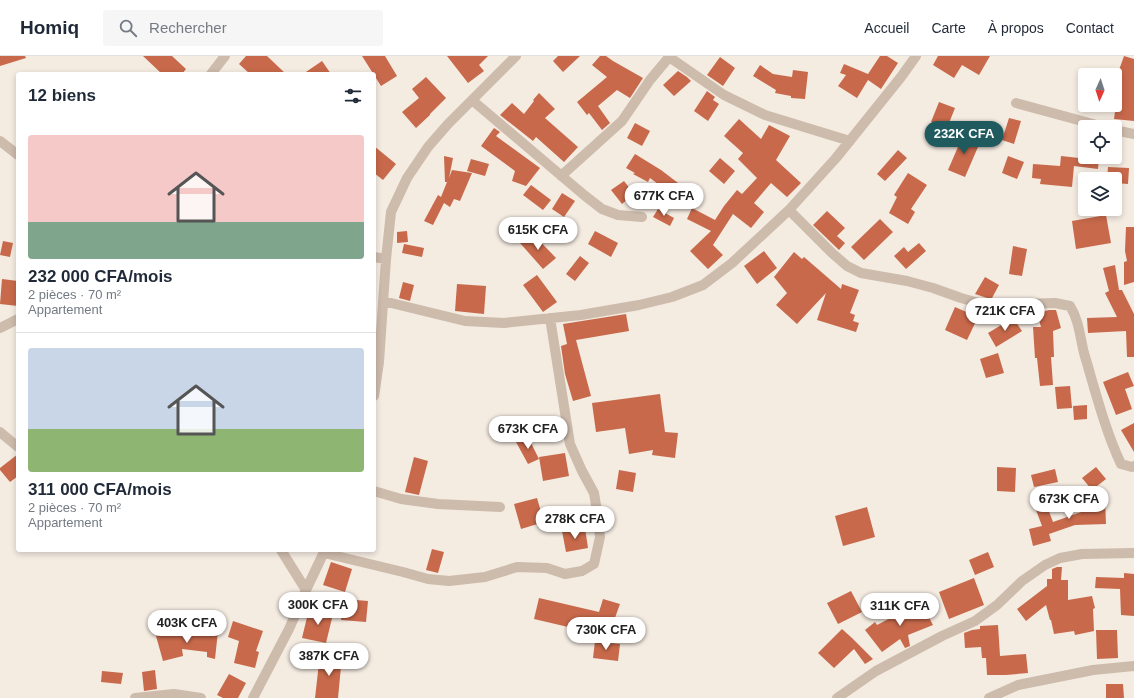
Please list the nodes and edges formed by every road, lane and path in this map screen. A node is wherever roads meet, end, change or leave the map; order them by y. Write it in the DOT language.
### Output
graph roads {
  1 [pos="225,56"];
  2 [pos="516,56"];
  3 [pos="669,56"];
  4 [pos="914,57"];
  5 [pos="213,72"];
  6 [pos="472,100"];
  7 [pos="1016,103"];
  8 [pos="1078,120"];
  9 [pos="1122,131"];
  10 [pos="1134,134"];
  11 [pos="0,141"];
  12 [pos="850,141"];
  13 [pos="16,153"];
  14 [pos="561,176"];
  15 [pos="789,210"];
  16 [pos="642,217"];
  17 [pos="376,257"];
  18 [pos="386,259"];
  19 [pos="383,301"];
  20 [pos="550,318"];
  21 [pos="16,321"];
  22 [pos="0,328"];
  23 [pos="376,382"];
  24 [pos="0,432"];
  25 [pos="16,445"];
  26 [pos="1134,466"];
  27 [pos="376,492"];
  28 [pos="500,507"];
  29 [pos="282,552"];
  30 [pos="324,552"];
  31 [pos="328,552"];
  32 [pos="1134,553"];
  33 [pos="306,590"];
  34 [pos="1134,666"];
  35 [pos="1006,694"];
  36 [pos="135,698"];
  37 [pos="201,698"];
  38 [pos="253,698"];
  39 [pos="837,698"];
  40 [pos="989,698"];
  1 -- 5 [label="street"];
  2 -- 6 [label="street"];
  3 -- 12 [label="street"];
  3 -- 14 [label="street"];
  4 -- 12 [label="street"];
  6 -- 14 [label="street"];
  6 -- 18 [label="street"];
  7 -- 8 [label="street"];
  9 -- 10 [label="street"];
  11 -- 13 [label="street"];
  12 -- 15 [label="street"];
  14 -- 16 [label="street"];
  15 -- 20 [label="street"];
  15 -- 26 [label="street"];
  17 -- 18 [label="street"];
  18 -- 19 [label="street"];
  19 -- 20 [label="street"];
  19 -- 23 [label="street"];
  20 -- 31 [label="street"];
  21 -- 22 [label="street"];
  24 -- 25 [label="street"];
  27 -- 28 [label="street"];
  29 -- 33 [label="street"];
  30 -- 33 [label="street"];
  32 -- 39 [label="street"];
  33 -- 38 [label="street"];
  34 -- 35 [label="street"];
  35 -- 40 [label="street"];
  36 -- 37 [label="street"];
}
